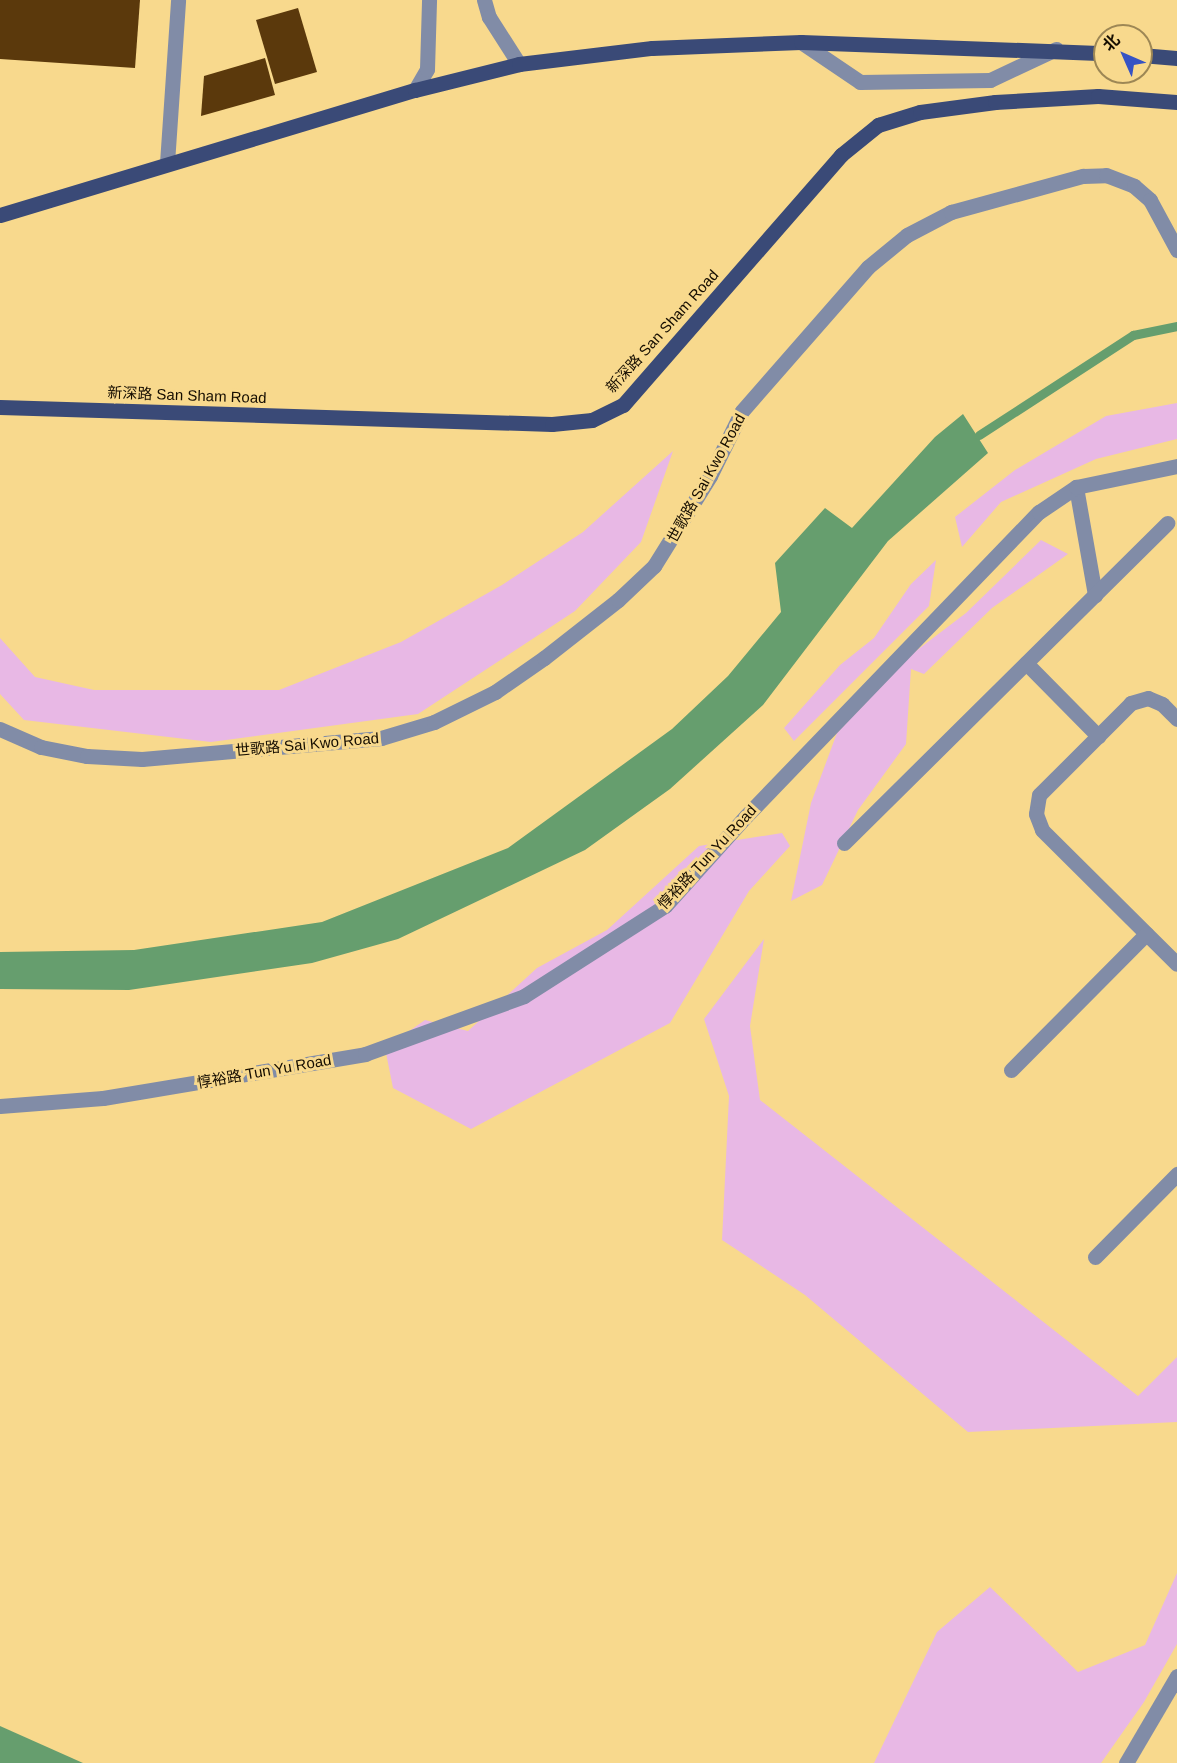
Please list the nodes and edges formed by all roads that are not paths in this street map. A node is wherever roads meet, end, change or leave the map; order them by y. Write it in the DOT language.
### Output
graph roads {
  1 [pos="178,0"];
  2 [pos="429,0"];
  3 [pos="484,0"];
  4 [pos="801,42"];
  5 [pos="1056,49"];
  6 [pos="1093,52"];
  7 [pos="1153,56"];
  8 [pos="1177,58"];
  9 [pos="519,64"];
  10 [pos="415,90"];
  11 [pos="1177,102"];
  12 [pos="167,163"];
  13 [pos="0,215"];
  14 [pos="1177,250"];
  15 [pos="0,407"];
  16 [pos="1177,466"];
  17 [pos="1076,487"];
  18 [pos="1167,523"];
  19 [pos="1095,595"];
  20 [pos="1026,663"];
  21 [pos="1177,719"];
  22 [pos="0,729"];
  23 [pos="1098,736"];
  24 [pos="844,843"];
  25 [pos="1146,934"];
  26 [pos="1177,964"];
  27 [pos="1011,1070"];
  28 [pos="0,1106"];
  29 [pos="1177,1174"];
  30 [pos="1095,1257"];
  31 [pos="1177,1676"];
  32 [pos="1126,1763"];
  1 -- 12 [label="street"];
  2 -- 10 [label="street"];
  3 -- 9 [label="street"];
  4 -- 5 [label="main road"];
  4 -- 5 [label="street"];
  4 -- 9 [label="main road"];
  5 -- 6 [label="main road"];
  7 -- 8 [label="main road"];
  9 -- 10 [label="main road"];
  10 -- 12 [label="main road"];
  11 -- 15 [label="main road, 新深路 San Sham Road"];
  12 -- 13 [label="main road"];
  14 -- 22 [label="street, 世歌路 Sai Kwo Road"];
  16 -- 17 [label="street, 惇裕路 Tun Yu Road"];
  17 -- 19 [label="street"];
  17 -- 28 [label="street, 惇裕路 Tun Yu Road"];
  18 -- 19 [label="street"];
  19 -- 20 [label="street"];
  20 -- 23 [label="street"];
  20 -- 24 [label="street"];
  21 -- 23 [label="street"];
  23 -- 25 [label="street"];
  25 -- 26 [label="street"];
  25 -- 27 [label="street"];
  29 -- 30 [label="street"];
  31 -- 32 [label="street"];
}
